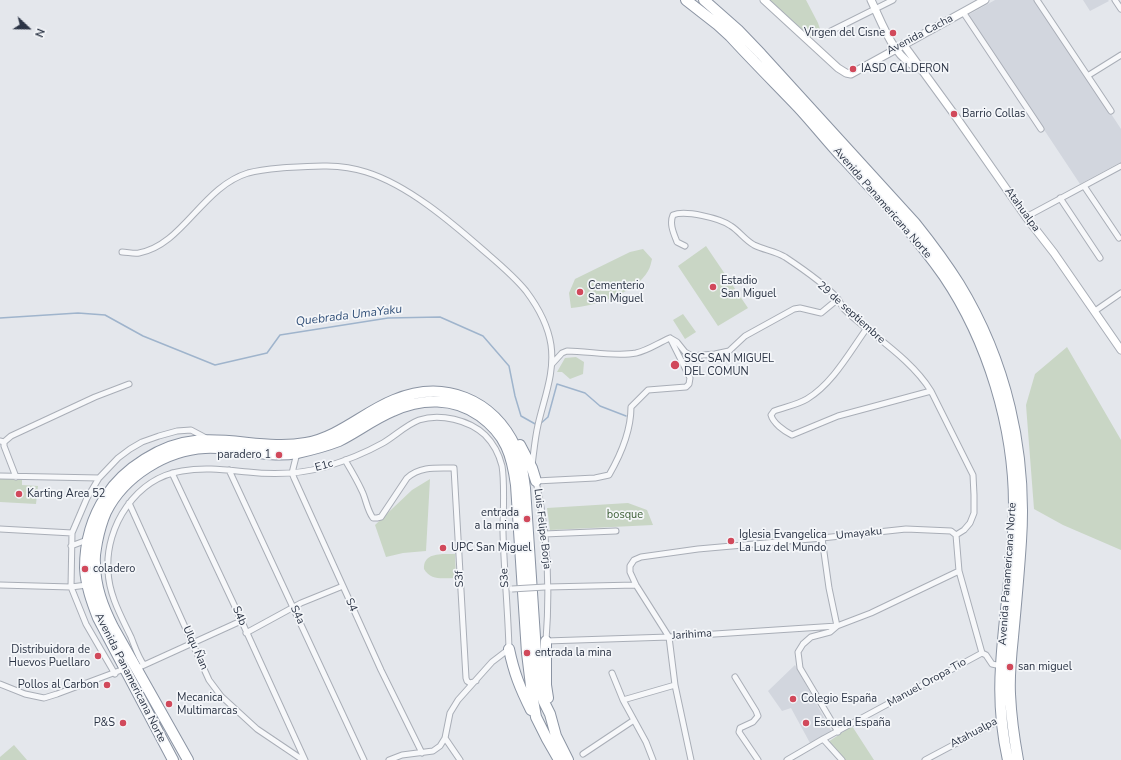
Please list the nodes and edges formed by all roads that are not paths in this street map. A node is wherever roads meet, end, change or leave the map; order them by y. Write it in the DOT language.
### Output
graph roads {
  1 [pos="686,0"];
  2 [pos="704,0"];
  3 [pos="764,0"];
  4 [pos="871,0"];
  5 [pos="894,0"];
  6 [pos="985,0"];
  7 [pos="1037,0"];
  8 [pos="1114,0"];
  9 [pos="876,9"];
  10 [pos="1121,9"];
  11 [pos="963,12"];
  12 [pos="823,35"];
  13 [pos="903,44"];
  14 [pos="895,48"];
  15 [pos="1121,55"];
  16 [pos="923,70"];
  17 [pos="1089,75"];
  18 [pos="1111,111"];
  19 [pos="1041,129"];
  20 [pos="1121,166"];
  21 [pos="1084,186"];
  22 [pos="1060,198"];
  23 [pos="1026,217"];
  24 [pos="1119,238"];
  25 [pos="686,246"];
  26 [pos="122,252"];
  27 [pos="1100,258"];
  28 [pos="1121,293"];
  29 [pos="838,299"];
  30 [pos="1095,311"];
  31 [pos="867,328"];
  32 [pos="670,338"];
  33 [pos="1121,350"];
  34 [pos="552,364"];
  35 [pos="129,384"];
  36 [pos="931,391"];
  37 [pos="511,437"];
  38 [pos="210,440"];
  39 [pos="2,442"];
  40 [pos="297,453"];
  41 [pos="345,460"];
  42 [pos="500,460"];
  43 [pos="532,468"];
  44 [pos="228,470"];
  45 [pos="172,473"];
  46 [pos="292,473"];
  47 [pos="0,476"];
  48 [pos="16,477"];
  49 [pos="100,478"];
  50 [pos="536,481"];
  51 [pos="129,503"];
  52 [pos="0,529"];
  53 [pos="616,531"];
  54 [pos="72,533"];
  55 [pos="544,534"];
  56 [pos="956,534"];
  57 [pos="822,538"];
  58 [pos="87,540"];
  59 [pos="71,546"];
  60 [pos="959,571"];
  61 [pos="0,585"];
  62 [pos="87,585"];
  63 [pos="636,585"];
  64 [pos="343,586"];
  65 [pos="71,587"];
  66 [pos="547,587"];
  67 [pos="509,589"];
  68 [pos="294,607"];
  69 [pos="241,621"];
  70 [pos="837,626"];
  71 [pos="246,632"];
  72 [pos="669,637"];
  73 [pos="546,641"];
  74 [pos="192,644"];
  75 [pos="509,649"];
  76 [pos="982,653"];
  77 [pos="1001,666"];
  78 [pos="140,667"];
  79 [pos="120,671"];
  80 [pos="612,673"];
  81 [pos="735,677"];
  82 [pos="476,681"];
  83 [pos="0,684"];
  84 [pos="674,685"];
  85 [pos="623,700"];
  86 [pos="550,714"];
  87 [pos="536,717"];
  88 [pos="1002,719"];
  89 [pos="634,720"];
  90 [pos="838,732"];
  91 [pos="445,738"];
  92 [pos="823,738"];
  93 [pos="422,753"];
  94 [pos="583,754"];
  95 [pos="173,760"];
  96 [pos="188,760"];
  97 [pos="304,760"];
  98 [pos="364,760"];
  99 [pos="388,760"];
  100 [pos="460,760"];
  101 [pos="559,760"];
  102 [pos="568,760"];
  103 [pos="653,760"];
  104 [pos="691,760"];
  105 [pos="758,760"];
  106 [pos="788,760"];
  107 [pos="842,760"];
  108 [pos="926,760"];
  109 [pos="1008,760"];
  110 [pos="1018,760"];
  1 -- 77 [label="highway, Avenida Panamericana Norte"];
  2 -- 110 [label="highway, Avenida Panamericana Norte"];
  3 -- 14 [label="street, Avenida Cacha"];
  4 -- 9 [label="street, Atahualpa"];
  5 -- 9 [label="street"];
  6 -- 11 [label="street, Avenida Cacha"];
  7 -- 18 [label="street"];
  8 -- 10 [label="street"];
  9 -- 12 [label="street"];
  9 -- 14 [label="street, Atahualpa"];
  11 -- 13 [label="street, Avenida Cacha"];
  11 -- 19 [label="street"];
  13 -- 14 [label="street, Avenida Cacha"];
  13 -- 16 [label="street, Atahualpa"];
  14 -- 16 [label="street, Atahualpa"];
  15 -- 17 [label="street"];
  16 -- 23 [label="street, Atahualpa"];
  20 -- 21 [label="street"];
  21 -- 22 [label="street"];
  21 -- 24 [label="street"];
  22 -- 23 [label="street"];
  22 -- 27 [label="street"];
  23 -- 30 [label="street, Atahualpa"];
  25 -- 29 [label="street, 29 de septiembre"];
  26 -- 34 [label="street"];
  28 -- 30 [label="street"];
  29 -- 31 [label="street, 29 de septiembre"];
  29 -- 32 [label="street"];
  30 -- 33 [label="street, Atahualpa"];
  31 -- 36 [label="street, 29 de septiembre"];
  31 -- 36 [label="street"];
  32 -- 34 [label="street"];
  32 -- 50 [label="street, Luis Felipe Borja"];
  34 -- 43 [label="street"];
  35 -- 39 [label="street"];
  36 -- 56 [label="street, 29 de septiembre"];
  37 -- 38 [label="highway, Avenida Panamericana Norte"];
  37 -- 43 [label="highway"];
  37 -- 86 [label="highway, Avenida Panamericana Norte"];
  38 -- 49 [label="street"];
  38 -- 58 [label="highway, Avenida Panamericana Norte"];
  39 -- 48 [label="street"];
  40 -- 46 [label="street"];
  40 -- 78 [label="highway, Avenida Panamericana Norte"];
  40 -- 87 [label="highway, Avenida Panamericana Norte"];
  41 -- 42 [label="street, E1c"];
  41 -- 46 [label="street, E1c"];
  41 -- 82 [label="street, S3f"];
  42 -- 67 [label="street, S3e"];
  43 -- 50 [label="highway"];
  44 -- 45 [label="street, E1c"];
  44 -- 46 [label="street, E1c"];
  44 -- 68 [label="street, S4a"];
  45 -- 51 [label="street, E1c"];
  45 -- 69 [label="street, S4b"];
  46 -- 64 [label="street, S4"];
  47 -- 48 [label="street"];
  48 -- 49 [label="street"];
  49 -- 54 [label="street"];
  50 -- 55 [label="street, Luis Felipe Borja"];
  51 -- 74 [label="street, Ulqu Ñan"];
  51 -- 78 [label="street, E1c"];
  52 -- 54 [label="street"];
  53 -- 55 [label="street"];
  54 -- 59 [label="street"];
  55 -- 66 [label="street, Luis Felipe Borja"];
  56 -- 57 [label="street, Umayaku"];
  56 -- 60 [label="street"];
  57 -- 63 [label="street, Umayaku"];
  57 -- 70 [label="street"];
  58 -- 59 [label="street"];
  58 -- 62 [label="highway, Avenida Panamericana Norte"];
  59 -- 65 [label="street"];
  60 -- 70 [label="street"];
  60 -- 76 [label="street"];
  61 -- 65 [label="street"];
  62 -- 65 [label="street"];
  62 -- 79 [label="highway, Avenida Panamericana Norte"];
  63 -- 66 [label="street"];
  63 -- 72 [label="street"];
  64 -- 68 [label="street"];
  64 -- 93 [label="street, S4"];
  65 -- 79 [label="street"];
  66 -- 67 [label="street, bridge"];
  66 -- 73 [label="street, Luis Felipe Borja"];
  67 -- 75 [label="street, S3e"];
  68 -- 71 [label="street"];
  68 -- 98 [label="street, S4a"];
  69 -- 71 [label="street, S4b"];
  69 -- 74 [label="street"];
  70 -- 72 [label="street, Jarihima"];
  70 -- 90 [label="street"];
  71 -- 97 [label="street, S4b"];
  72 -- 73 [label="street, Jarihima"];
  72 -- 84 [label="street"];
  73 -- 86 [label="highway"];
  74 -- 78 [label="street"];
  74 -- 97 [label="street, Ulqu Ñan"];
  75 -- 82 [label="street"];
  75 -- 87 [label="highway"];
  76 -- 77 [label="street"];
  76 -- 90 [label="street, Manuel Oropa Tio"];
  77 -- 88 [label="highway, Avenida Panamericana Norte"];
  78 -- 96 [label="highway, Avenida Panamericana Norte"];
  79 -- 83 [label="street"];
  79 -- 95 [label="highway, Avenida Panamericana Norte"];
  80 -- 85 [label="street"];
  81 -- 105 [label="street"];
  82 -- 91 [label="street"];
  84 -- 85 [label="street"];
  84 -- 104 [label="street"];
  85 -- 89 [label="street"];
  86 -- 102 [label="highway, Avenida Panamericana Norte"];
  87 -- 101 [label="highway, Avenida Panamericana Norte"];
  88 -- 108 [label="street, Atahualpa"];
  88 -- 109 [label="highway, Avenida Panamericana Norte"];
  89 -- 94 [label="street"];
  89 -- 103 [label="street"];
  90 -- 92 [label="street, Manuel Oropa Tio"];
  91 -- 93 [label="street"];
  91 -- 100 [label="street"];
  92 -- 106 [label="street, Manuel Oropa Tio"];
  92 -- 107 [label="street"];
  93 -- 99 [label="street"];
}
